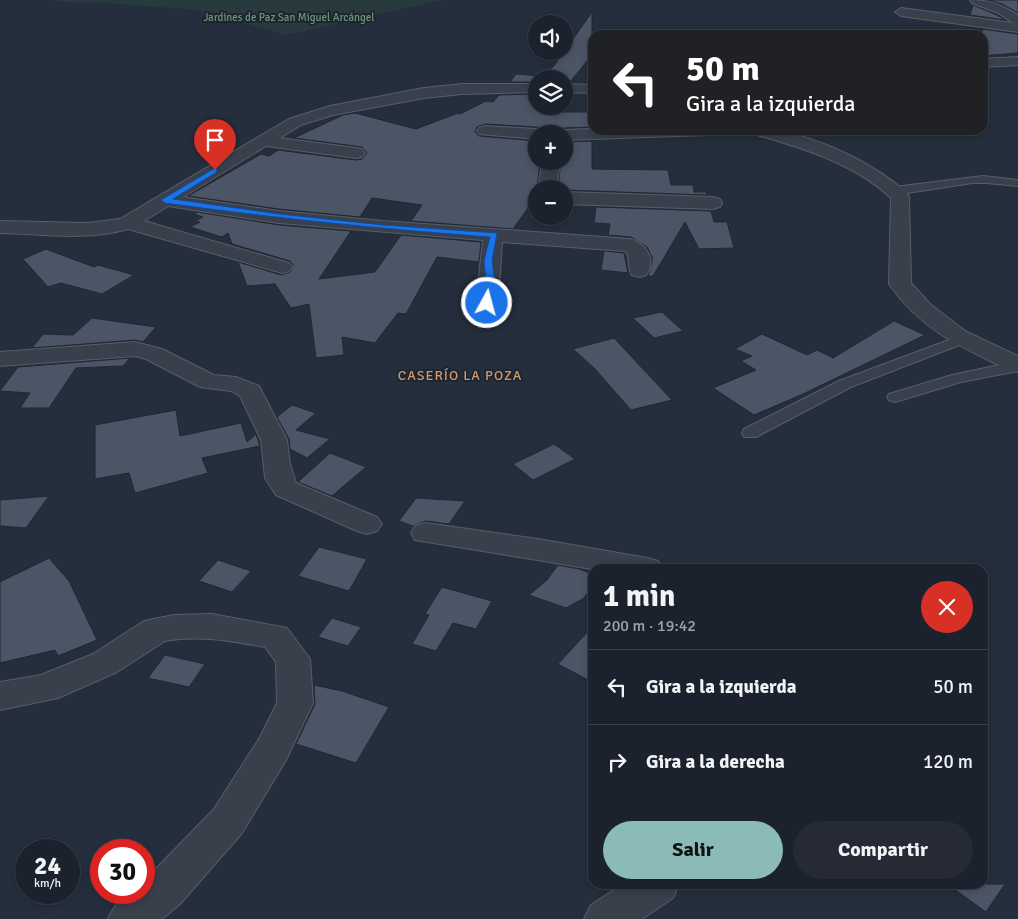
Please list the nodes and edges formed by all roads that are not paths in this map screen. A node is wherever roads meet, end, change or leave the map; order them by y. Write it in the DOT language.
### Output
graph roads {
  1 [pos="976,0"];
  2 [pos="901,12"];
  3 [pos="1018,21"];
  4 [pos="1018,28"];
  5 [pos="1018,61"];
  6 [pos="988,64"];
  7 [pos="528,88"];
  8 [pos="573,88"];
  9 [pos="588,89"];
  10 [pos="485,131"];
  11 [pos="528,134"];
  12 [pos="588,134"];
  13 [pos="573,135"];
  14 [pos="774,135"];
  15 [pos="264,141"];
  16 [pos="356,153"];
  17 [pos="1018,183"];
  18 [pos="894,191"];
  19 [pos="573,198"];
  20 [pos="165,200"];
  21 [pos="713,203"];
  22 [pos="127,223"];
  23 [pos="0,227"];
  24 [pos="494,235"];
  25 [pos="282,267"];
  26 [pos="640,271"];
  27 [pos="487,303"];
  28 [pos="962,339"];
  29 [pos="0,359"];
  30 [pos="1018,366"];
  31 [pos="895,397"];
  32 [pos="750,434"];
  33 [pos="367,524"];
  34 [pos="426,533"];
  35 [pos="620,564"];
  36 [pos="0,696"];
  37 [pos="651,889"];
  38 [pos="130,919"];
  39 [pos="606,919"];
  1 -- 3 [label="street"];
  2 -- 4 [label="street"];
  5 -- 6 [label="street"];
  7 -- 15 [label="street"];
  8 -- 9 [label="street"];
  10 -- 11 [label="street"];
  12 -- 13 [label="street"];
  14 -- 18 [label="street"];
  15 -- 16 [label="street"];
  15 -- 20 [label="street"];
  17 -- 18 [label="lane"];
  18 -- 28 [label="street"];
  19 -- 21 [label="street"];
  20 -- 22 [label="street"];
  20 -- 24 [label="street"];
  22 -- 23 [label="street"];
  22 -- 25 [label="street"];
  24 -- 26 [label="street"];
  24 -- 27 [label="street"];
  28 -- 30 [label="street"];
  28 -- 32 [label="lane"];
  29 -- 33 [label="street"];
  30 -- 31 [label="lane"];
  34 -- 35 [label="street"];
  36 -- 38 [label="street"];
  37 -- 39 [label="street"];
}
